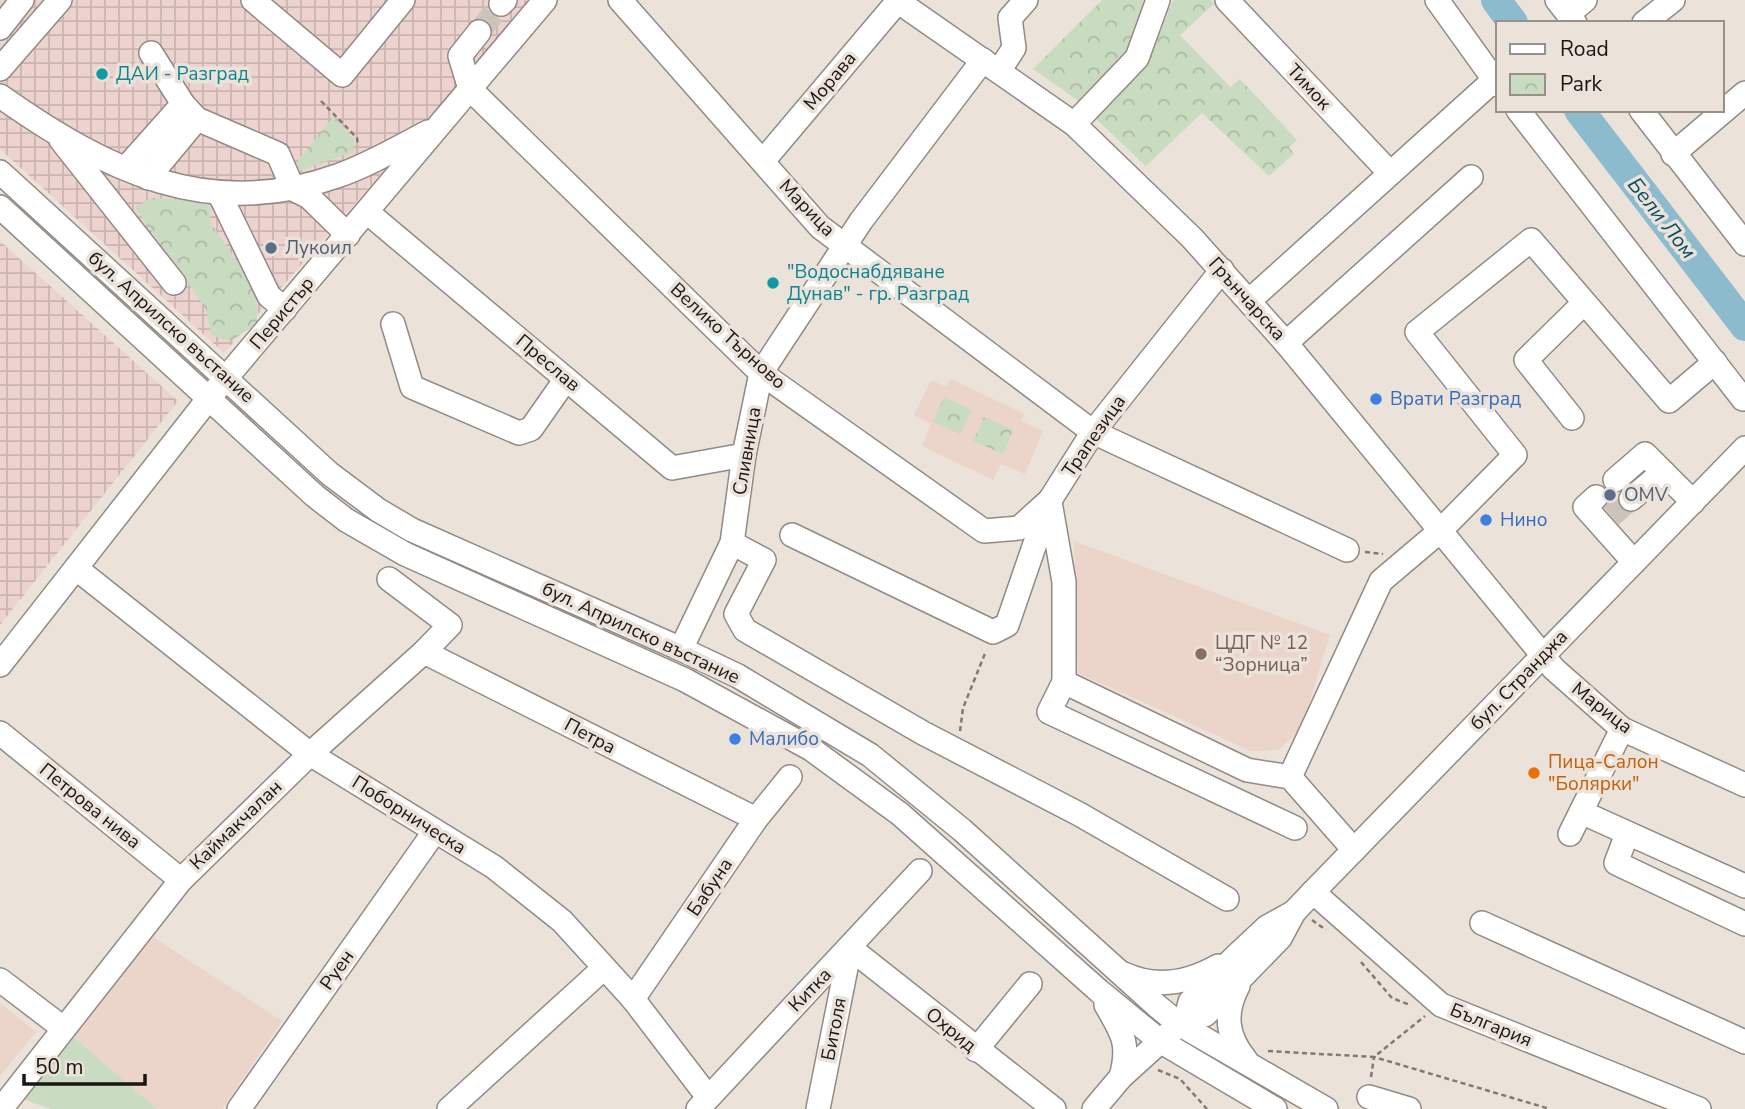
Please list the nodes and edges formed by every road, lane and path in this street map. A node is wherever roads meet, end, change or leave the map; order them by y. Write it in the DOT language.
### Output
graph roads {
  1 [pos="23,0"];
  2 [pos="60,0"];
  3 [pos="253,0"];
  4 [pos="403,0"];
  5 [pos="545,0"];
  6 [pos="620,0"];
  7 [pos="1158,0"];
  8 [pos="1227,0"];
  9 [pos="1437,0"];
  10 [pos="1673,0"];
  11 [pos="897,1"];
  12 [pos="1018,3"];
  13 [pos="1647,21"];
  14 [pos="0,28"];
  15 [pos="480,32"];
  16 [pos="151,53"];
  17 [pos="991,65"];
  18 [pos="0,69"];
  19 [pos="1496,82"];
  20 [pos="470,89"];
  21 [pos="1745,93"];
  22 [pos="0,96"];
  23 [pos="321,101"];
  24 [pos="190,111"];
  25 [pos="1724,111"];
  26 [pos="1520,112"];
  27 [pos="1642,112"];
  28 [pos="1723,112"];
  29 [pos="1074,124"];
  30 [pos="438,128"];
  31 [pos="58,137"];
  32 [pos="1673,154"];
  33 [pos="763,161"];
  34 [pos="364,164"];
  35 [pos="126,168"];
  36 [pos="0,172"];
  37 [pos="1390,173"];
  38 [pos="338,176"];
  39 [pos="1471,177"];
  40 [pos="148,178"];
  41 [pos="293,189"];
  42 [pos="231,195"];
  43 [pos="372,206"];
  44 [pos="0,207"];
  45 [pos="348,235"];
  46 [pos="254,241"];
  47 [pos="1745,244"];
  48 [pos="846,246"];
  49 [pos="267,268"];
  50 [pos="1222,270"];
  51 [pos="174,284"];
  52 [pos="1250,300"];
  53 [pos="1584,303"];
  54 [pos="288,305"];
  55 [pos="393,324"];
  56 [pos="1286,343"];
  57 [pos="1715,362"];
  58 [pos="761,373"];
  59 [pos="227,378"];
  60 [pos="566,379"];
  61 [pos="209,398"];
  62 [pos="1743,399"];
  63 [pos="1572,418"];
  64 [pos="1093,432"];
  65 [pos="1745,448"];
  66 [pos="744,455"];
  67 [pos="1664,472"];
  68 [pos="1615,480"];
  69 [pos="1596,497"];
  70 [pos="1631,499"];
  71 [pos="1050,500"];
  72 [pos="1693,502"];
  73 [pos="1440,531"];
  74 [pos="792,535"];
  75 [pos="732,543"];
  76 [pos="1347,550"];
  77 [pos="1410,557"];
  78 [pos="1634,562"];
  79 [pos="76,569"];
  80 [pos="389,579"];
  81 [pos="1000,628"];
  82 [pos="681,649"];
  83 [pos="424,652"];
  84 [pos="1542,656"];
  85 [pos="0,664"];
  86 [pos="1064,682"];
  87 [pos="1622,729"];
  88 [pos="0,733"];
  89 [pos="957,751"];
  90 [pos="310,754"];
  91 [pos="1290,776"];
  92 [pos="790,777"];
  93 [pos="1745,785"];
  94 [pos="1581,812"];
  95 [pos="756,820"];
  96 [pos="1295,828"];
  97 [pos="435,831"];
  98 [pos="1570,834"];
  99 [pos="1627,834"];
  100 [pos="1354,850"];
  101 [pos="920,871"];
  102 [pos="181,880"];
  103 [pos="1745,886"];
  104 [pos="1312,892"];
  105 [pos="1227,899"];
  106 [pos="1294,912"];
  107 [pos="1482,923"];
  108 [pos="1745,924"];
  109 [pos="850,948"];
  110 [pos="1236,956"];
  111 [pos="604,968"];
  112 [pos="1111,969"];
  113 [pos="1241,979"];
  114 [pos="0,980"];
  115 [pos="1030,984"];
  116 [pos="1099,991"];
  117 [pos="1392,998"];
  118 [pos="633,999"];
  119 [pos="1183,1021"];
  120 [pos="63,1028"];
  121 [pos="1160,1041"];
  122 [pos="1745,1042"];
  123 [pos="976,1050"];
  124 [pos="1272,1057"];
  125 [pos="1374,1057"];
  126 [pos="1256,1058"];
  127 [pos="1121,1077"];
  128 [pos="1180,1079"];
  129 [pos="1368,1097"];
  130 [pos="703,1103"];
  131 [pos="7,1107"];
  132 [pos="239,1109"];
  133 [pos="449,1109"];
  134 [pos="818,1109"];
  135 [pos="1054,1109"];
  136 [pos="1094,1109"];
  137 [pos="1207,1109"];
  138 [pos="1276,1109"];
  139 [pos="1326,1109"];
  140 [pos="1409,1109"];
  141 [pos="1550,1109"];
  142 [pos="1699,1109"];
  1 -- 14 [label="street"];
  2 -- 18 [label="street"];
  3 -- 4 [label="street"];
  5 -- 20 [label="street, Перистър"];
  6 -- 33 [label="street, Марица"];
  7 -- 29 [label="street"];
  8 -- 37 [label="street, Тимок"];
  9 -- 19 [label="street"];
  10 -- 13 [label="street"];
  11 -- 17 [label="street, Грънчарска"];
  11 -- 33 [label="street, Морава"];
  12 -- 17 [label="street, Сливница"];
  15 -- 20 [label="street"];
  16 -- 24 [label="street"];
  17 -- 29 [label="street, Грънчарска"];
  17 -- 48 [label="street, Сливница"];
  19 -- 37 [label="street"];
  20 -- 30 [label="street, Перистър"];
  20 -- 58 [label="street, Велико Търново"];
  21 -- 25 [label="street"];
  22 -- 31 [label="street"];
  23 -- 34 [label="path"];
  24 -- 35 [label="street"];
  24 -- 40 [label="street"];
  24 -- 41 [label="street"];
  26 -- 57 [label="street"];
  27 -- 32 [label="street"];
  28 -- 32 [label="street"];
  29 -- 50 [label="street, Грънчарска"];
  30 -- 34 [label="street"];
  30 -- 43 [label="street, Перистър"];
  31 -- 35 [label="street"];
  31 -- 51 [label="street"];
  32 -- 47 [label="street"];
  33 -- 48 [label="street, Марица"];
  34 -- 38 [label="street"];
  35 -- 40 [label="street"];
  36 -- 59 [label="street, бул. Априлско въстание"];
  37 -- 52 [label="street"];
  38 -- 41 [label="street"];
  38 -- 43 [label="street, Преслав"];
  39 -- 56 [label="street"];
  40 -- 42 [label="street"];
  41 -- 42 [label="street"];
  41 -- 45 [label="street"];
  42 -- 46 [label="street"];
  42 -- 54 [label="street"];
  43 -- 45 [label="street, Перистър"];
  43 -- 60 [label="street, Преслав"];
  44 -- 61 [label="street, бул. Априлско въстание"];
  45 -- 54 [label="street, Перистър"];
  48 -- 58 [label="street, Сливница"];
  48 -- 64 [label="street, Марица"];
  49 -- 54 [label="street"];
  50 -- 52 [label="street, Грънчарска"];
  50 -- 64 [label="street, Трапезица"];
  52 -- 56 [label="street, Грънчарска"];
  53 -- 57 [label="street"];
  53 -- 63 [label="street"];
  53 -- 73 [label="street"];
  54 -- 59 [label="street, Перистър"];
  55 -- 60 [label="street"];
  56 -- 73 [label="street, Грънчарска"];
  57 -- 62 [label="street"];
  58 -- 66 [label="street, Сливница"];
  58 -- 71 [label="street, Велико Търново"];
  59 -- 61 [label="street, Перистър"];
  59 -- 82 [label="street, бул. Априлско въстание"];
  60 -- 66 [label="street, Преслав"];
  61 -- 79 [label="street, Перистър"];
  61 -- 116 [label="street, бул. Априлско въстание"];
  64 -- 71 [label="street, Трапезица"];
  64 -- 76 [label="street, Марица"];
  65 -- 72 [label="street, бул. Странджа"];
  66 -- 75 [label="street, Сливница"];
  67 -- 68 [label="street"];
  67 -- 70 [label="street"];
  67 -- 72 [label="street"];
  69 -- 78 [label="street"];
  71 -- 81 [label="street, Трапезица"];
  71 -- 86 [label="street"];
  72 -- 78 [label="street, бул. Странджа"];
  73 -- 77 [label="street"];
  73 -- 84 [label="street, Грънчарска"];
  74 -- 81 [label="street"];
  75 -- 82 [label="street, Сливница"];
  75 -- 89 [label="street"];
  76 -- 77 [label="path"];
  77 -- 91 [label="street"];
  78 -- 84 [label="street, бул. Странджа"];
  79 -- 85 [label="street, Перистър"];
  79 -- 90 [label="street, Поборническа"];
  80 -- 83 [label="street, Каймакчалан"];
  81 -- 89 [label="path"];
  82 -- 112 [label="street, бул. Априлско въстание"];
  83 -- 90 [label="street, Каймакчалан"];
  83 -- 95 [label="street, Петра"];
  84 -- 87 [label="street, Марица"];
  84 -- 100 [label="street, бул. Странджа"];
  86 -- 91 [label="street"];
  86 -- 96 [label="street"];
  87 -- 93 [label="street, Марица"];
  87 -- 94 [label="street"];
  88 -- 102 [label="street, Петрова нива"];
  89 -- 105 [label="street"];
  90 -- 97 [label="street, Поборническа"];
  90 -- 102 [label="street, Каймакчалан"];
  91 -- 100 [label="street"];
  92 -- 95 [label="street, Бабуна"];
  94 -- 98 [label="street"];
  94 -- 99 [label="street"];
  95 -- 118 [label="street, Бабуна"];
  97 -- 111 [label="street, Поборническа"];
  97 -- 132 [label="street, Руен"];
  99 -- 103 [label="street"];
  99 -- 108 [label="street"];
  100 -- 104 [label="street, бул. Странджа"];
  101 -- 109 [label="street, Китка"];
  102 -- 120 [label="street, Каймакчалан"];
  104 -- 106 [label="street, бул. Странджа"];
  104 -- 142 [label="street, България"];
  106 -- 110 [label="street, бул. Странджа"];
  106 -- 113 [label="street, бул. Странджа"];
  107 -- 122 [label="street"];
  109 -- 123 [label="street, Охрид"];
  109 -- 130 [label="street, Китка"];
  109 -- 134 [label="street, Битоля"];
  110 -- 112 [label="street"];
  110 -- 119 [label="street, бул. Странджа"];
  111 -- 118 [label="street, Поборническа"];
  111 -- 133 [label="street"];
  112 -- 119 [label="street, бул. Априлско въстание"];
  113 -- 119 [label="street, бул. Странджа"];
  113 -- 126 [label="street"];
  114 -- 120 [label="street"];
  115 -- 123 [label="street"];
  116 -- 121 [label="street, бул. Априлско въстание"];
  116 -- 127 [label="street"];
  117 -- 125 [label="path"];
  118 -- 130 [label="street, Поборническа"];
  119 -- 121 [label="street, бул. Странджа"];
  119 -- 126 [label="street, бул. Априлско въстание"];
  120 -- 131 [label="street, Каймакчалан"];
  121 -- 127 [label="street, бул. Странджа"];
  121 -- 138 [label="street, бул. Априлско въстание"];
  123 -- 135 [label="street, Охрид"];
  124 -- 126 [label="path"];
  125 -- 126 [label="path"];
  125 -- 141 [label="path"];
  126 -- 139 [label="street, бул. Априлско въстание"];
  127 -- 136 [label="street, бул. Странджа"];
  128 -- 137 [label="path"];
  129 -- 140 [label="street"];
}
